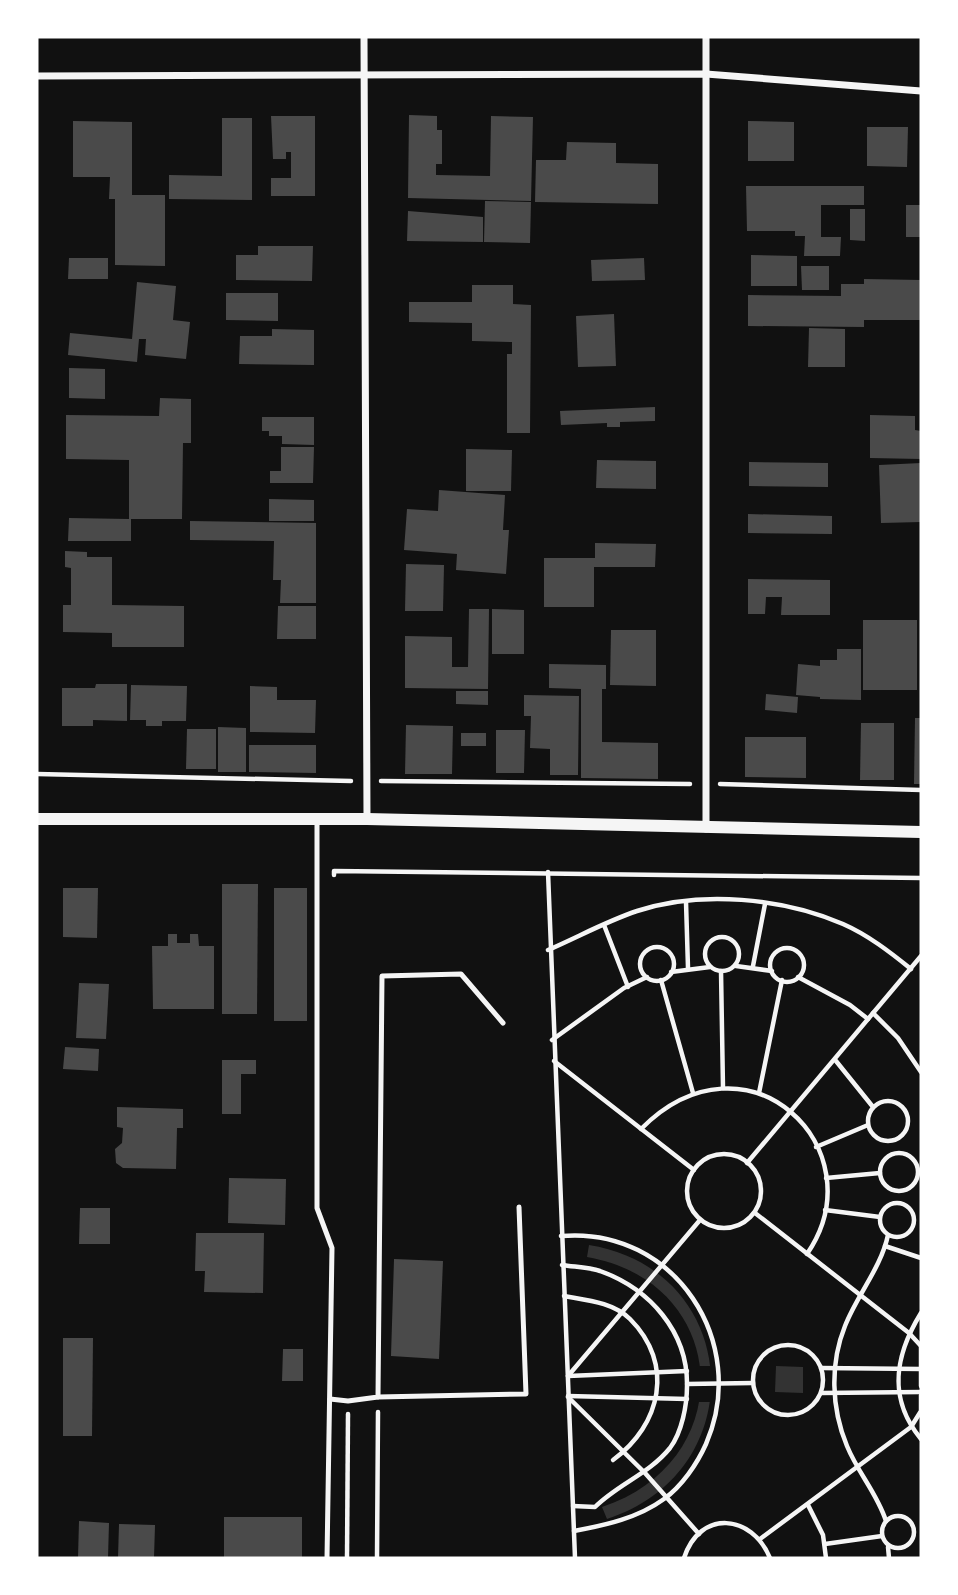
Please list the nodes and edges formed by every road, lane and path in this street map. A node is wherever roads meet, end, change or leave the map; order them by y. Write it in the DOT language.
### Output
graph roads {
  1 [pos="364,37"];
  2 [pos="706,37"];
  3 [pos="706,74"];
  4 [pos="37,76"];
  5 [pos="364,76"];
  6 [pos="921,91"];
  7 [pos="37,774"];
  8 [pos="369,781"];
  9 [pos="706,784"];
  10 [pos="921,790"];
  11 [pos="37,819"];
  12 [pos="317,819"];
  13 [pos="367,819"];
  14 [pos="706,830"];
  15 [pos="921,832"];
  16 [pos="548,872"];
  17 [pos="921,878"];
  18 [pos="333,886"];
  19 [pos="686,902"];
  20 [pos="765,904"];
  21 [pos="604,925"];
  22 [pos="548,950"];
  23 [pos="921,956"];
  24 [pos="735,965"];
  25 [pos="753,966"];
  26 [pos="711,967"];
  27 [pos="688,968"];
  28 [pos="911,968"];
  29 [pos="721,971"];
  30 [pos="773,971"];
  31 [pos="671,972"];
  32 [pos="647,977"];
  33 [pos="798,977"];
  34 [pos="661,980"];
  35 [pos="782,980"];
  36 [pos="628,987"];
  37 [pos="873,1013"];
  38 [pos="868,1019"];
  39 [pos="503,1023"];
  40 [pos="552,1040"];
  41 [pos="553,1060"];
  42 [pos="836,1061"];
  43 [pos="921,1072"];
  44 [pos="723,1088"];
  45 [pos="693,1093"];
  46 [pos="759,1093"];
  47 [pos="873,1107"];
  48 [pos="792,1111"];
  49 [pos="868,1125"];
  50 [pos="641,1129"];
  51 [pos="887,1142"];
  52 [pos="816,1147"];
  53 [pos="891,1155"];
  54 [pos="747,1163"];
  55 [pos="694,1170"];
  56 [pos="880,1173"];
  57 [pos="826,1178"];
  58 [pos="895,1191"];
  59 [pos="895,1203"];
  60 [pos="519,1207"];
  61 [pos="825,1210"];
  62 [pos="755,1213"];
  63 [pos="880,1217"];
  64 [pos="700,1220"];
  65 [pos="888,1235"];
  66 [pos="561,1236"];
  67 [pos="885,1246"];
  68 [pos="807,1254"];
  69 [pos="921,1258"];
  70 [pos="562,1265"];
  71 [pos="660,1267"];
  72 [pos="639,1293"];
  73 [pos="860,1295"];
  74 [pos="564,1296"];
  75 [pos="921,1312"];
  76 [pos="622,1313"];
  77 [pos="909,1333"];
  78 [pos="921,1346"];
  79 [pos="821,1368"];
  80 [pos="834,1368"];
  81 [pos="897,1368"];
  82 [pos="921,1369"];
  83 [pos="656,1371"];
  84 [pos="687,1371"];
  85 [pos="567,1376"];
  86 [pos="753,1383"];
  87 [pos="687,1384"];
  88 [pos="718,1384"];
  89 [pos="921,1385"];
  90 [pos="898,1391"];
  91 [pos="821,1392"];
  92 [pos="834,1392"];
  93 [pos="921,1393"];
  94 [pos="568,1396"];
  95 [pos="378,1397"];
  96 [pos="655,1398"];
  97 [pos="330,1399"];
  98 [pos="687,1399"];
  99 [pos="348,1401"];
  100 [pos="911,1427"];
  101 [pos="921,1439"];
  102 [pos="624,1452"];
  103 [pos="613,1460"];
  104 [pos="858,1468"];
  105 [pos="646,1475"];
  106 [pos="664,1497"];
  107 [pos="808,1505"];
  108 [pos="573,1506"];
  109 [pos="886,1521"];
  110 [pos="574,1531"];
  111 [pos="699,1534"];
  112 [pos="882,1536"];
  113 [pos="760,1539"];
  114 [pos="825,1545"];
  115 [pos="888,1546"];
  116 [pos="327,1558"];
  117 [pos="347,1558"];
  118 [pos="377,1558"];
  119 [pos="575,1558"];
  120 [pos="684,1558"];
  121 [pos="770,1558"];
  122 [pos="826,1558"];
  123 [pos="889,1558"];
  1 -- 5 [label="street"];
  2 -- 3 [label="street"];
  3 -- 5 [label="street"];
  3 -- 6 [label="street"];
  3 -- 9 [label="street"];
  4 -- 5 [label="street"];
  5 -- 8 [label="street"];
  7 -- 8 [label="path"];
  8 -- 9 [label="path"];
  8 -- 13 [label="street"];
  9 -- 10 [label="path"];
  9 -- 14 [label="street"];
  11 -- 12 [label="street"];
  12 -- 13 [label="street"];
  12 -- 97 [label="lane"];
  13 -- 14 [label="street"];
  14 -- 15 [label="street"];
  16 -- 17 [label="path"];
  16 -- 18 [label="path"];
  16 -- 22 [label="path"];
  19 -- 20 [label="path"];
  19 -- 21 [label="path"];
  19 -- 27 [label="path"];
  20 -- 25 [label="path"];
  20 -- 28 [label="path"];
  21 -- 22 [label="path"];
  21 -- 36 [label="path"];
  22 -- 40 [label="path"];
  23 -- 28 [label="path"];
  24 -- 25 [label="path"];
  24 -- 26 [label="path"];
  24 -- 29 [label="path"];
  25 -- 30 [label="path"];
  26 -- 27 [label="path"];
  26 -- 29 [label="path"];
  27 -- 31 [label="path"];
  28 -- 37 [label="path"];
  29 -- 44 [label="path"];
  30 -- 33 [label="path"];
  30 -- 35 [label="path"];
  31 -- 32 [label="path"];
  31 -- 34 [label="path"];
  32 -- 34 [label="path"];
  32 -- 36 [label="path"];
  33 -- 35 [label="path"];
  33 -- 38 [label="path"];
  34 -- 45 [label="path"];
  35 -- 46 [label="path"];
  36 -- 40 [label="path"];
  37 -- 38 [label="path"];
  37 -- 43 [label="path"];
  38 -- 42 [label="path"];
  39 -- 95 [label="lane"];
  40 -- 41 [label="path"];
  41 -- 50 [label="path"];
  41 -- 66 [label="path"];
  42 -- 47 [label="path"];
  42 -- 48 [label="path"];
  44 -- 45 [label="path"];
  44 -- 46 [label="path"];
  45 -- 50 [label="path"];
  46 -- 48 [label="path"];
  47 -- 49 [label="path"];
  47 -- 51 [label="path"];
  48 -- 52 [label="path"];
  48 -- 54 [label="path"];
  49 -- 51 [label="path"];
  49 -- 52 [label="path"];
  50 -- 55 [label="path"];
  51 -- 53 [label="path"];
  52 -- 57 [label="path"];
  53 -- 56 [label="path"];
  53 -- 58 [label="path"];
  54 -- 55 [label="path"];
  54 -- 62 [label="path"];
  55 -- 64 [label="path"];
  56 -- 57 [label="path"];
  56 -- 58 [label="path"];
  57 -- 61 [label="path"];
  58 -- 59 [label="path"];
  59 -- 63 [label="path"];
  59 -- 65 [label="path"];
  60 -- 95 [label="lane"];
  61 -- 63 [label="path"];
  61 -- 68 [label="path"];
  62 -- 64 [label="path"];
  62 -- 68 [label="path"];
  63 -- 65 [label="path"];
  64 -- 71 [label="path"];
  65 -- 67 [label="path"];
  66 -- 70 [label="path"];
  66 -- 71 [label="path"];
  67 -- 69 [label="path"];
  67 -- 73 [label="path"];
  68 -- 73 [label="path"];
  70 -- 72 [label="path"];
  70 -- 74 [label="path"];
  71 -- 72 [label="path"];
  71 -- 88 [label="path"];
  72 -- 76 [label="path"];
  72 -- 84 [label="path"];
  73 -- 77 [label="path"];
  73 -- 80 [label="path"];
  74 -- 76 [label="path"];
  74 -- 85 [label="path"];
  75 -- 77 [label="path"];
  76 -- 83 [label="path"];
  76 -- 85 [label="path"];
  77 -- 78 [label="path"];
  77 -- 81 [label="path"];
  78 -- 82 [label="path"];
  79 -- 80 [label="path"];
  79 -- 86 [label="path"];
  79 -- 91 [label="path"];
  80 -- 81 [label="path"];
  80 -- 92 [label="path"];
  81 -- 82 [label="path"];
  81 -- 90 [label="path"];
  82 -- 89 [label="path"];
  83 -- 84 [label="path"];
  83 -- 85 [label="path"];
  83 -- 96 [label="path"];
  84 -- 87 [label="path"];
  85 -- 94 [label="path"];
  86 -- 88 [label="path"];
  86 -- 91 [label="path"];
  87 -- 88 [label="path"];
  87 -- 98 [label="path"];
  88 -- 106 [label="path"];
  90 -- 92 [label="path"];
  90 -- 93 [label="path"];
  90 -- 100 [label="path"];
  91 -- 92 [label="path"];
  92 -- 104 [label="path"];
  93 -- 100 [label="path"];
  94 -- 96 [label="path"];
  94 -- 102 [label="path"];
  94 -- 108 [label="path"];
  95 -- 99 [label="lane"];
  95 -- 118 [label="path"];
  96 -- 98 [label="path"];
  96 -- 102 [label="path"];
  97 -- 99 [label="lane"];
  97 -- 116 [label="lane"];
  98 -- 105 [label="path"];
  99 -- 117 [label="path"];
  100 -- 101 [label="path"];
  100 -- 104 [label="path"];
  102 -- 103 [label="path"];
  102 -- 105 [label="path"];
  104 -- 107 [label="path"];
  104 -- 109 [label="path"];
  105 -- 106 [label="path"];
  105 -- 108 [label="path"];
  106 -- 110 [label="path"];
  106 -- 111 [label="path"];
  107 -- 113 [label="path"];
  107 -- 114 [label="path"];
  108 -- 110 [label="path"];
  109 -- 112 [label="path"];
  109 -- 115 [label="path"];
  110 -- 119 [label="path"];
  111 -- 113 [label="path"];
  111 -- 120 [label="path"];
  112 -- 114 [label="path"];
  112 -- 115 [label="path"];
  113 -- 121 [label="path"];
  114 -- 122 [label="path"];
  115 -- 123 [label="path"];
}
